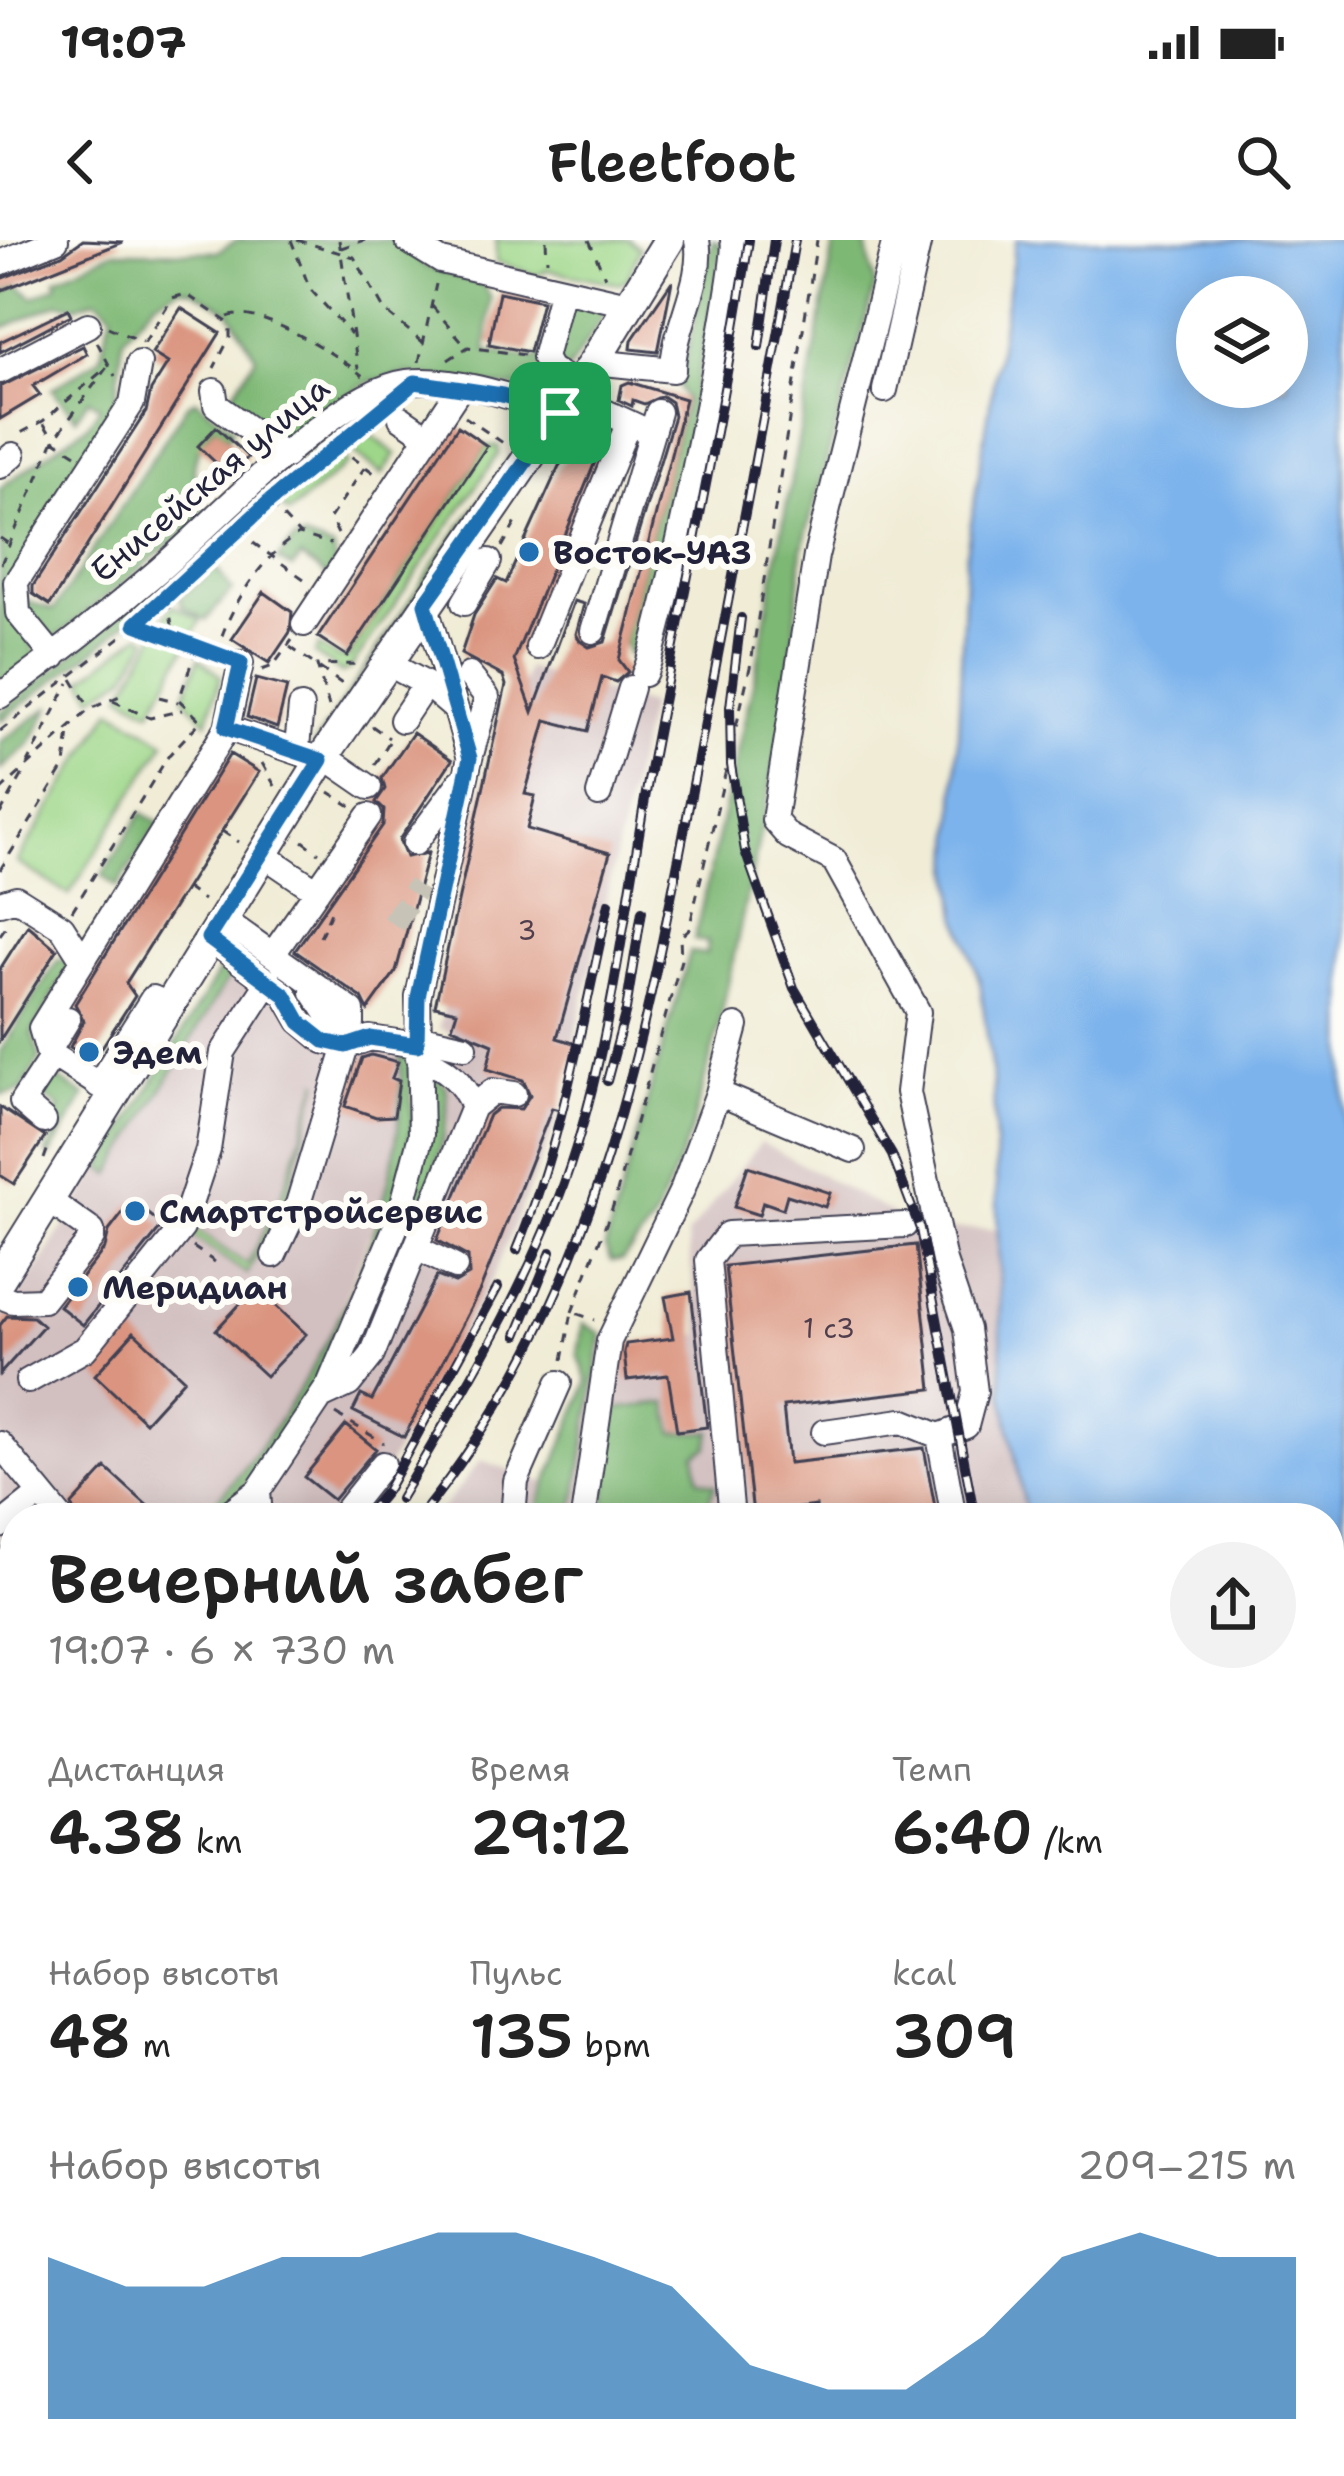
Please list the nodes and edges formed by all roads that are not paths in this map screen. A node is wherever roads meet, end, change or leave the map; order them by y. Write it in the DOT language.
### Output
graph roads {
  1 [pos="56,240"];
  2 [pos="669,240"];
  3 [pos="733,240"];
  4 [pos="895,240"];
  5 [pos="920,240"];
  6 [pos="412,242"];
  7 [pos="696,251"];
  8 [pos="0,263"];
  9 [pos="553,280"];
  10 [pos="670,297"];
  11 [pos="624,303"];
  12 [pos="885,332"];
  13 [pos="93,336"];
  14 [pos="140,354"];
  15 [pos="0,371"];
  16 [pos="460,388"];
  17 [pos="576,389"];
  18 [pos="885,390"];
  19 [pos="214,391"];
  20 [pos="401,418"];
  21 [pos="628,424"];
  22 [pos="428,436"];
  23 [pos="286,457"];
  24 [pos="486,559"];
  25 [pos="464,603"];
  26 [pos="425,604"];
  27 [pos="304,624"];
  28 [pos="593,631"];
  29 [pos="538,646"];
  30 [pos="54,657"];
  31 [pos="229,659"];
  32 [pos="373,663"];
  33 [pos="469,675"];
  34 [pos="426,684"];
  35 [pos="0,696"];
  36 [pos="301,707"];
  37 [pos="453,707"];
  38 [pos="402,720"];
  39 [pos="226,728"];
  40 [pos="314,754"];
  41 [pos="469,765"];
  42 [pos="367,785"];
  43 [pos="598,794"];
  44 [pos="368,817"];
  45 [pos="416,843"];
  46 [pos="448,849"];
  47 [pos="254,850"];
  48 [pos="419,886"];
  49 [pos="317,891"];
  50 [pos="0,903"];
  51 [pos="213,920"];
  52 [pos="273,954"];
  53 [pos="82,960"];
  54 [pos="269,981"];
  55 [pos="314,992"];
  56 [pos="68,1019"];
  57 [pos="736,1026"];
  58 [pos="346,1046"];
  59 [pos="417,1046"];
  60 [pos="466,1047"];
  61 [pos="50,1054"];
  62 [pos="107,1090"];
  63 [pos="718,1093"];
  64 [pos="514,1094"];
  65 [pos="473,1107"];
  66 [pos="44,1121"];
  67 [pos="853,1150"];
  68 [pos="51,1202"];
  69 [pos="905,1225"];
  70 [pos="418,1249"];
  71 [pos="274,1255"];
  72 [pos="6,1259"];
  73 [pos="455,1267"];
  74 [pos="0,1296"];
  75 [pos="28,1381"];
  76 [pos="559,1383"];
  77 [pos="323,1396"];
  78 [pos="824,1432"];
  79 [pos="940,1436"];
  80 [pos="0,1444"];
  81 [pos="383,1464"];
  82 [pos="258,1490"];
  83 [pos="40,1494"];
  84 [pos="29,1503"];
  85 [pos="48,1503"];
  86 [pos="241,1503"];
  87 [pos="259,1503"];
  88 [pos="352,1503"];
  89 [pos="515,1503"];
  90 [pos="585,1503"];
  91 [pos="730,1503"];
  92 [pos="951,1503"];
  1 -- 8 [label="street"];
  2 -- 11 [label="main road"];
  3 -- 43 [label="street"];
  4 -- 12 [label="street"];
  5 -- 12 [label="street"];
  6 -- 9 [label="street"];
  7 -- 10 [label="street"];
  7 -- 17 [label="street"];
  9 -- 11 [label="street"];
  9 -- 17 [label="street"];
  11 -- 17 [label="main road"];
  12 -- 18 [label="street"];
  12 -- 79 [label="street"];
  13 -- 15 [label="street"];
  14 -- 30 [label="street"];
  16 -- 17 [label="street, Енисейская улица"];
  16 -- 22 [label="street"];
  16 -- 23 [label="street, Енисейская улица"];
  17 -- 21 [label="street"];
  17 -- 24 [label="main road"];
  19 -- 23 [label="street"];
  20 -- 22 [label="street"];
  21 -- 28 [label="street"];
  21 -- 29 [label="street"];
  22 -- 27 [label="street"];
  23 -- 30 [label="street, Енисейская улица"];
  24 -- 25 [label="street"];
  24 -- 26 [label="main road"];
  26 -- 32 [label="main road"];
  26 -- 37 [label="street"];
  30 -- 35 [label="street, Енисейская улица"];
  31 -- 39 [label="street"];
  32 -- 34 [label="street"];
  32 -- 40 [label="main road"];
  33 -- 41 [label="street"];
  34 -- 37 [label="street"];
  34 -- 38 [label="street"];
  36 -- 40 [label="street"];
  37 -- 41 [label="street"];
  39 -- 40 [label="street"];
  39 -- 53 [label="street"];
  40 -- 42 [label="street"];
  40 -- 47 [label="main road"];
  41 -- 45 [label="street"];
  41 -- 46 [label="street"];
  44 -- 49 [label="street"];
  46 -- 48 [label="street"];
  46 -- 59 [label="street"];
  47 -- 49 [label="street"];
  47 -- 51 [label="main road"];
  49 -- 52 [label="street"];
  50 -- 53 [label="street"];
  51 -- 52 [label="street"];
  51 -- 54 [label="street"];
  51 -- 62 [label="main road"];
  52 -- 55 [label="street"];
  53 -- 61 [label="street"];
  54 -- 58 [label="street"];
  54 -- 75 [label="street"];
  56 -- 61 [label="street"];
  57 -- 63 [label="street"];
  58 -- 59 [label="street"];
  58 -- 71 [label="street"];
  59 -- 60 [label="street"];
  59 -- 65 [label="street"];
  59 -- 77 [label="street"];
  61 -- 62 [label="street"];
  61 -- 66 [label="street"];
  62 -- 68 [label="main road"];
  63 -- 67 [label="street"];
  63 -- 90 [label="street"];
  64 -- 65 [label="street"];
  65 -- 70 [label="street"];
  68 -- 72 [label="main road"];
  68 -- 74 [label="street"];
  69 -- 91 [label="street"];
  70 -- 73 [label="street"];
  70 -- 77 [label="street"];
  76 -- 89 [label="street"];
  77 -- 82 [label="street"];
  78 -- 79 [label="street"];
  79 -- 92 [label="street"];
  80 -- 83 [label="street"];
  81 -- 88 [label="street"];
  82 -- 86 [label="street"];
  82 -- 87 [label="street"];
  83 -- 84 [label="street"];
  83 -- 85 [label="street"];
}
